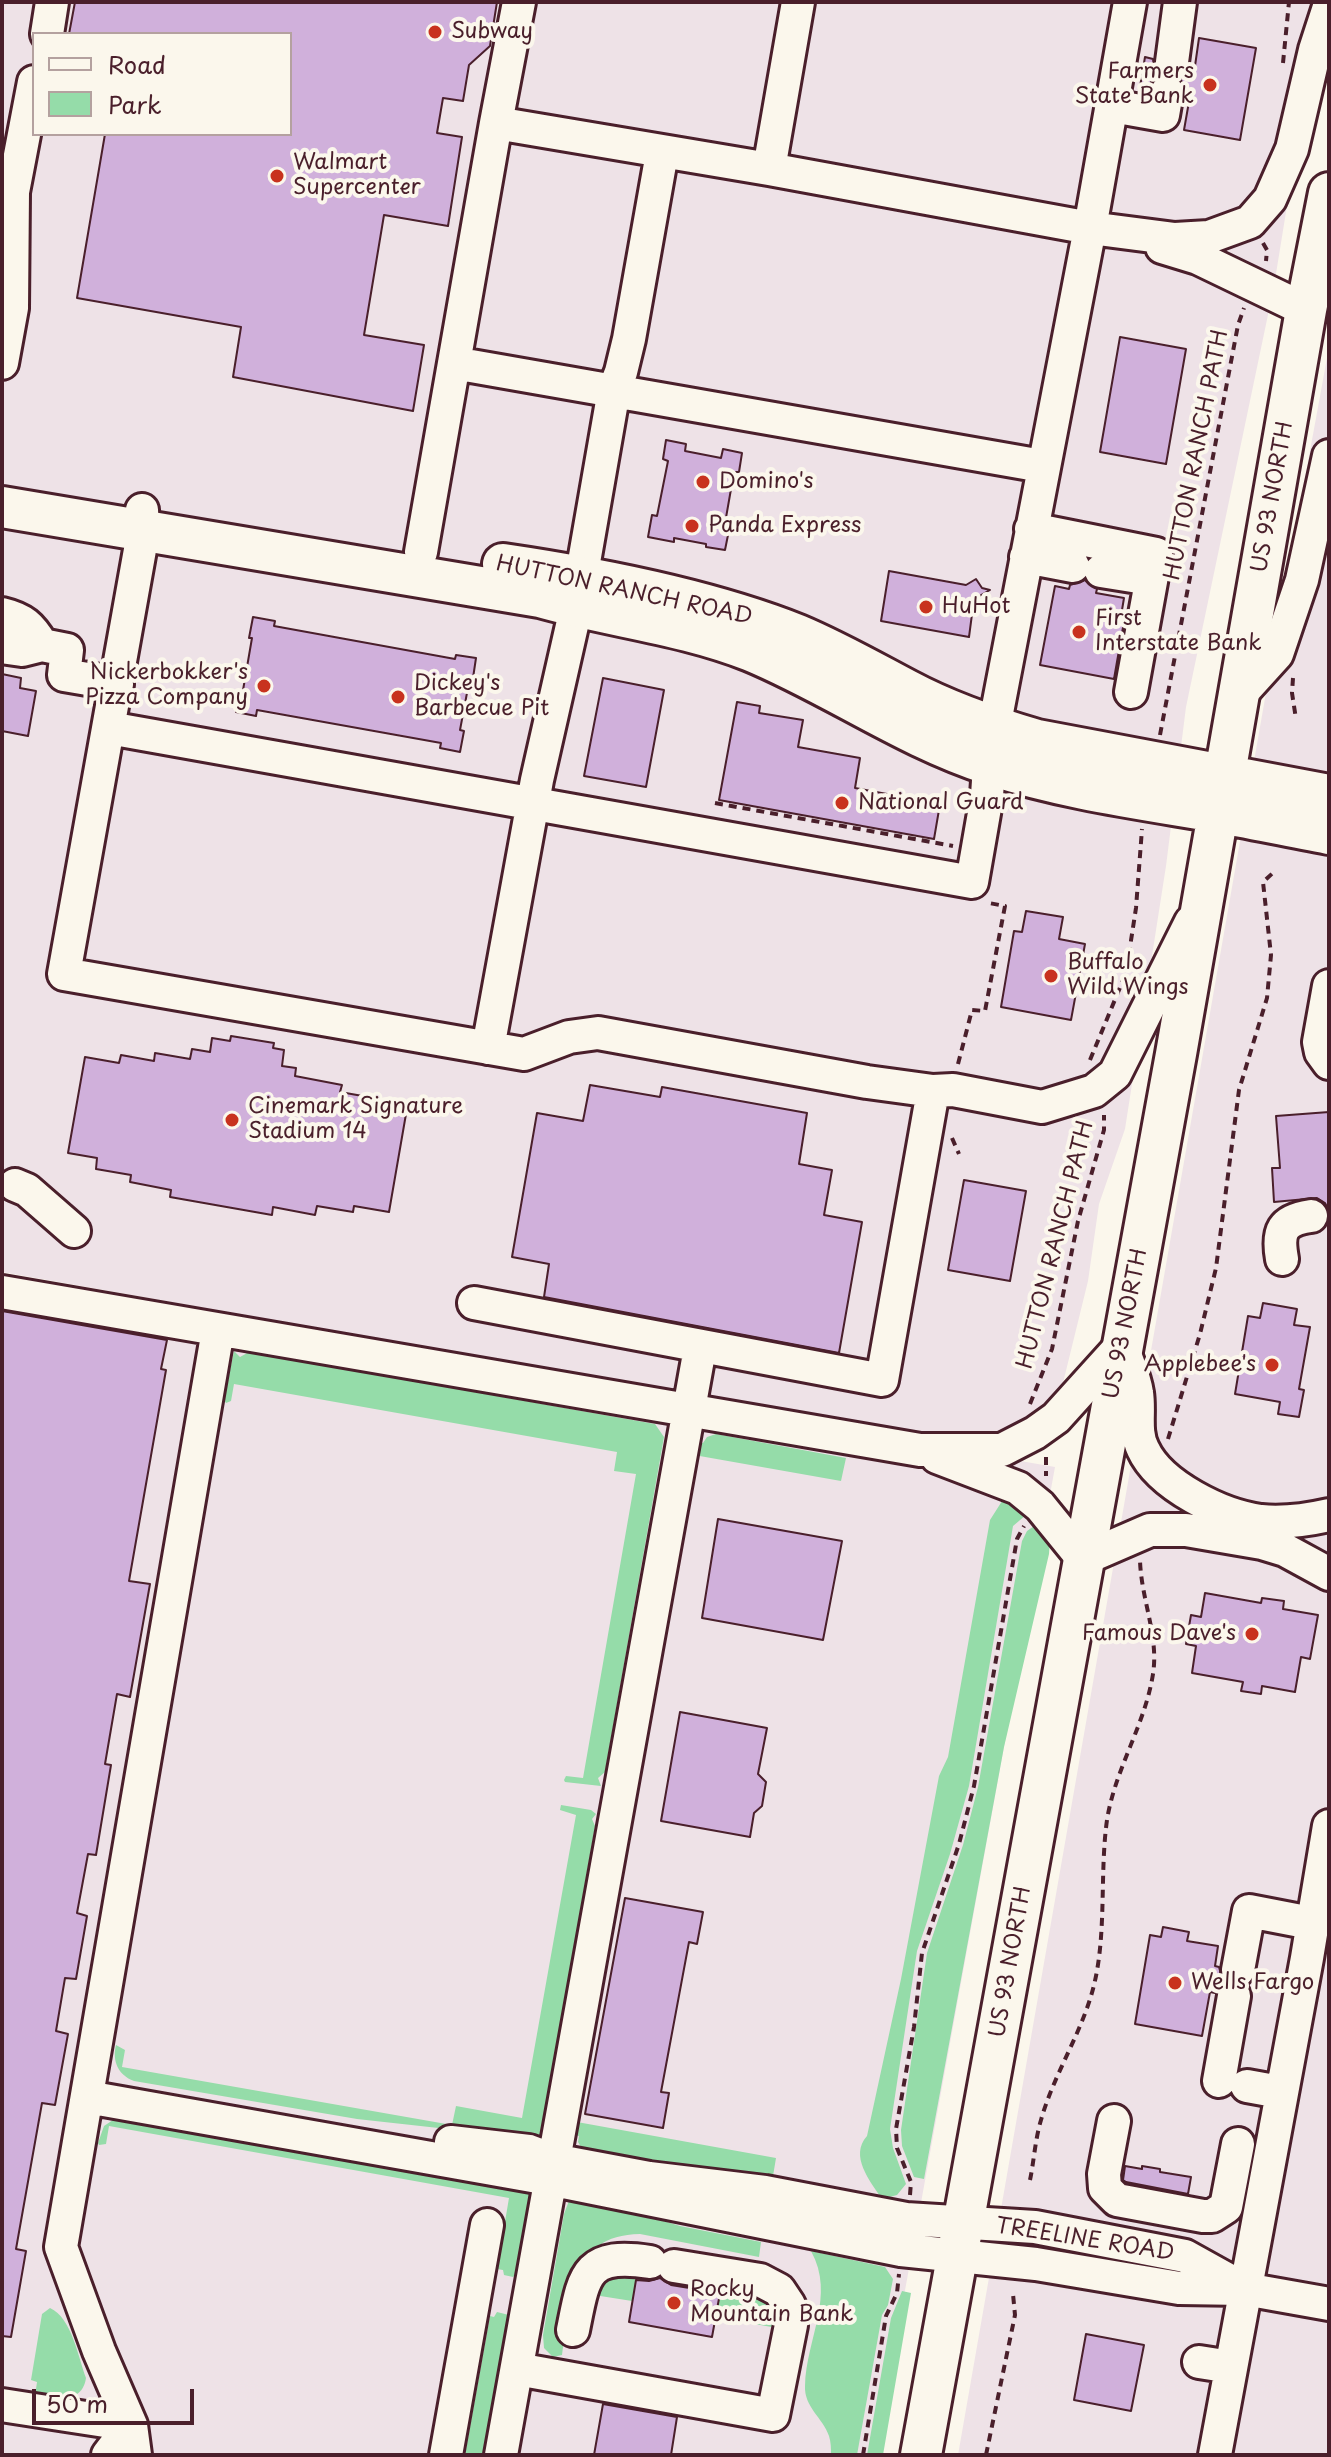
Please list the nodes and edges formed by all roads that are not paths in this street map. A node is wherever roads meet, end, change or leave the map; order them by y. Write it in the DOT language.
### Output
graph roads {
  1 [pos="52,2"];
  2 [pos="519,2"];
  3 [pos="798,2"];
  4 [pos="1130,2"];
  5 [pos="1180,2"];
  6 [pos="1329,7"];
  7 [pos="47,32"];
  8 [pos="32,92"];
  9 [pos="1112,106"];
  10 [pos="496,123"];
  11 [pos="662,153"];
  12 [pos="769,169"];
  13 [pos="1329,193"];
  14 [pos="1090,228"];
  15 [pos="1312,317"];
  16 [pos="2,363"];
  17 [pos="454,363"];
  18 [pos="614,390"];
  19 [pos="1329,456"];
  20 [pos="1042,466"];
  21 [pos="2,480"];
  22 [pos="2,507"];
  23 [pos="143,521"];
  24 [pos="1028,543"];
  25 [pos="421,552"];
  26 [pos="1151,579"];
  27 [pos="578,592"];
  28 [pos="2,614"];
  29 [pos="42,645"];
  30 [pos="2,647"];
  31 [pos="117,684"];
  32 [pos="1131,692"];
  33 [pos="1238,697"];
  34 [pos="109,728"];
  35 [pos="992,746"];
  36 [pos="1221,794"];
  37 [pos="1329,795"];
  38 [pos="533,804"];
  39 [pos="1329,834"];
  40 [pos="1205,894"];
  41 [pos="1329,986"];
  42 [pos="488,1048"];
  43 [pos="1329,1063"];
  44 [pos="943,1091"];
  45 [pos="15,1185"];
  46 [pos="1311,1216"];
  47 [pos="74,1231"];
  48 [pos="1282,1259"];
  49 [pos="2,1292"];
  50 [pos="474,1303"];
  51 [pos="218,1330"];
  52 [pos="1122,1345"];
  53 [pos="700,1348"];
  54 [pos="690,1409"];
  55 [pos="920,1450"];
  56 [pos="1329,1515"];
  57 [pos="1329,1536"];
  58 [pos="1083,1559"];
  59 [pos="1329,1566"];
  60 [pos="1329,1574"];
  61 [pos="1329,1826"];
  62 [pos="1311,1923"];
  63 [pos="88,2090"];
  64 [pos="1280,2092"];
  65 [pos="1114,2121"];
  66 [pos="1238,2144"];
  67 [pos="551,2170"];
  68 [pos="487,2225"];
  69 [pos="961,2240"];
  70 [pos="1245,2289"];
  71 [pos="1329,2304"];
  72 [pos="573,2330"];
  73 [pos="1199,2362"];
  74 [pos="1231,2367"];
  75 [pos="517,2369"];
  76 [pos="2,2405"];
  77 [pos="120,2448"];
  78 [pos="446,2455"];
  79 [pos="501,2455"];
  80 [pos="921,2455"];
  81 [pos="1215,2455"];
  1 -- 7 [label="street"];
  2 -- 10 [label="street"];
  3 -- 12 [label="street"];
  4 -- 9 [label="street"];
  5 -- 9 [label="street"];
  6 -- 14 [label="street"];
  8 -- 16 [label="street"];
  9 -- 14 [label="street"];
  10 -- 11 [label="street"];
  10 -- 17 [label="street"];
  11 -- 12 [label="street"];
  11 -- 18 [label="street"];
  12 -- 14 [label="street"];
  13 -- 15 [label="main road, US 93 NORTH"];
  14 -- 15 [label="street"];
  14 -- 20 [label="street"];
  15 -- 33 [label="main road, US 93 NORTH"];
  17 -- 18 [label="street"];
  17 -- 25 [label="street"];
  18 -- 20 [label="street"];
  18 -- 27 [label="street"];
  19 -- 33 [label="street"];
  20 -- 24 [label="street"];
  21 -- 23 [label="main road, HUTTON RANCH ROAD"];
  22 -- 23 [label="main road, HUTTON RANCH ROAD"];
  23 -- 25 [label="main road, HUTTON RANCH ROAD"];
  23 -- 27 [label="main road, HUTTON RANCH ROAD"];
  23 -- 31 [label="street"];
  24 -- 26 [label="street"];
  24 -- 26 [label="street"];
  24 -- 35 [label="street"];
  25 -- 27 [label="main road, HUTTON RANCH ROAD"];
  26 -- 32 [label="street"];
  27 -- 35 [label="main road, HUTTON RANCH ROAD"];
  27 -- 38 [label="street"];
  28 -- 29 [label="street"];
  29 -- 30 [label="street"];
  29 -- 31 [label="street"];
  31 -- 34 [label="street"];
  33 -- 36 [label="main road, US 93 NORTH"];
  34 -- 38 [label="street"];
  34 -- 42 [label="street"];
  35 -- 36 [label="main road, HUTTON RANCH ROAD"];
  35 -- 38 [label="street"];
  36 -- 37 [label="main road"];
  36 -- 39 [label="main road"];
  36 -- 40 [label="main road, US 93 NORTH"];
  38 -- 42 [label="street"];
  40 -- 44 [label="street"];
  40 -- 52 [label="main road, US 93 NORTH"];
  41 -- 43 [label="street"];
  42 -- 44 [label="street"];
  44 -- 53 [label="street"];
  45 -- 47 [label="street"];
  46 -- 48 [label="street"];
  49 -- 51 [label="street"];
  50 -- 53 [label="street"];
  51 -- 54 [label="street"];
  51 -- 63 [label="street"];
  52 -- 55 [label="street"];
  52 -- 56 [label="street"];
  52 -- 58 [label="main road, US 93 NORTH"];
  53 -- 54 [label="street"];
  54 -- 55 [label="street"];
  54 -- 67 [label="street"];
  55 -- 58 [label="street"];
  57 -- 59 [label="street"];
  58 -- 60 [label="street"];
  58 -- 69 [label="main road, US 93 NORTH"];
  61 -- 62 [label="street"];
  62 -- 64 [label="street"];
  62 -- 64 [label="street"];
  63 -- 67 [label="street, TREELINE ROAD"];
  63 -- 77 [label="street"];
  64 -- 70 [label="street"];
  65 -- 66 [label="street"];
  67 -- 69 [label="street, TREELINE ROAD"];
  67 -- 75 [label="street"];
  68 -- 78 [label="street"];
  69 -- 70 [label="street, TREELINE ROAD"];
  69 -- 80 [label="main road, US 93 NORTH"];
  70 -- 71 [label="street, TREELINE ROAD"];
  70 -- 74 [label="street"];
  72 -- 75 [label="street"];
  73 -- 74 [label="street"];
  74 -- 81 [label="street"];
  75 -- 79 [label="street"];
  76 -- 77 [label="street"];
}
